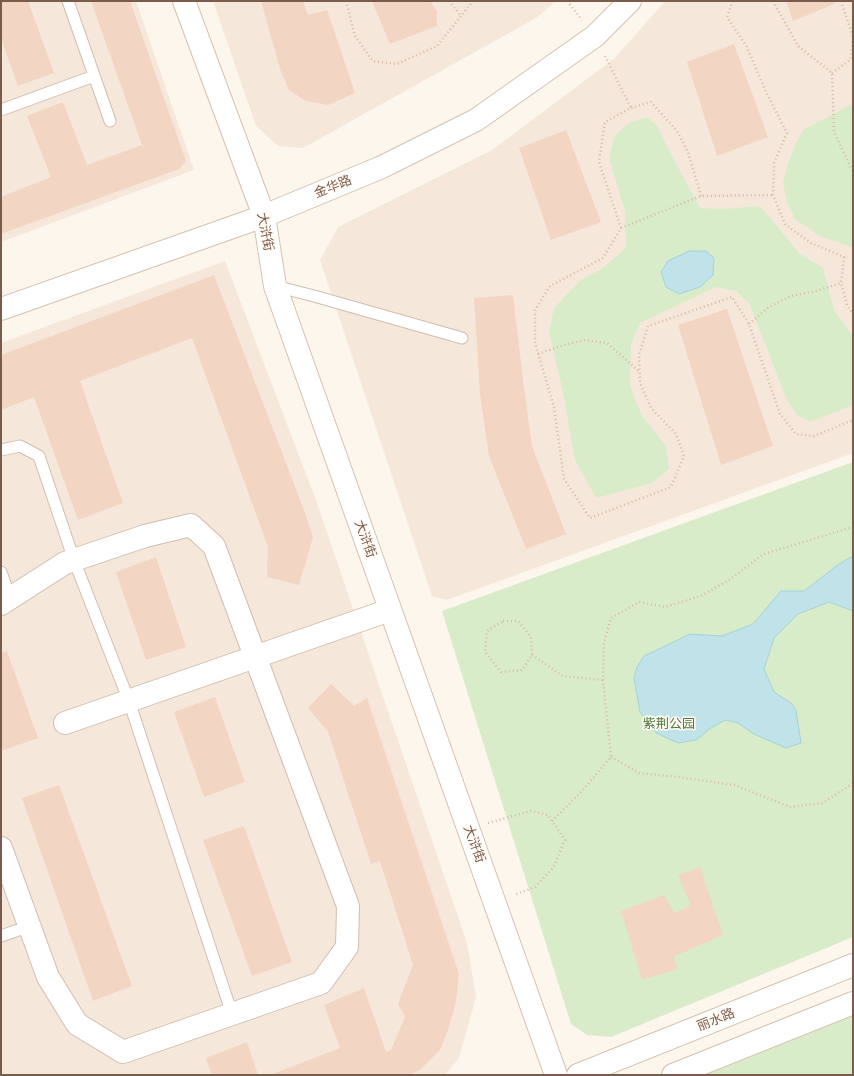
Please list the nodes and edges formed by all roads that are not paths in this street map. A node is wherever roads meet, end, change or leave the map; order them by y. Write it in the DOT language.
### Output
graph roads {
  1 [pos="68,1"];
  2 [pos="184,1"];
  3 [pos="630,1"];
  4 [pos="94,76"];
  5 [pos="1,110"];
  6 [pos="110,121"];
  7 [pos="264,216"];
  8 [pos="275,286"];
  9 [pos="1,309"];
  10 [pos="462,338"];
  11 [pos="1,450"];
  12 [pos="74,560"];
  13 [pos="1,572"];
  14 [pos="5,601"];
  15 [pos="390,610"];
  16 [pos="256,657"];
  17 [pos="129,701"];
  18 [pos="65,723"];
  19 [pos="1,848"];
  20 [pos="30,926"];
  21 [pos="1,936"];
  22 [pos="853,965"];
  23 [pos="853,1003"];
  24 [pos="232,1014"];
  25 [pos="556,1075"];
  26 [pos="578,1075"];
  27 [pos="673,1075"];
  1 -- 4 [label="lane"];
  2 -- 7 [label="street, 大浒街"];
  3 -- 7 [label="street, 金华路"];
  4 -- 5 [label="lane"];
  4 -- 6 [label="lane"];
  7 -- 8 [label="street, 大浒街"];
  7 -- 9 [label="street, 金华路"];
  8 -- 10 [label="lane"];
  8 -- 15 [label="street, 大浒街"];
  11 -- 12 [label="lane"];
  12 -- 14 [label="street"];
  12 -- 16 [label="street"];
  12 -- 17 [label="lane"];
  13 -- 14 [label="lane"];
  15 -- 16 [label="street"];
  15 -- 25 [label="street, 大浒街"];
  16 -- 17 [label="street"];
  16 -- 24 [label="street"];
  17 -- 18 [label="street"];
  17 -- 24 [label="lane"];
  19 -- 20 [label="street"];
  20 -- 21 [label="lane"];
  20 -- 24 [label="street"];
  22 -- 26 [label="street, 丽水路"];
  23 -- 27 [label="street"];
}
